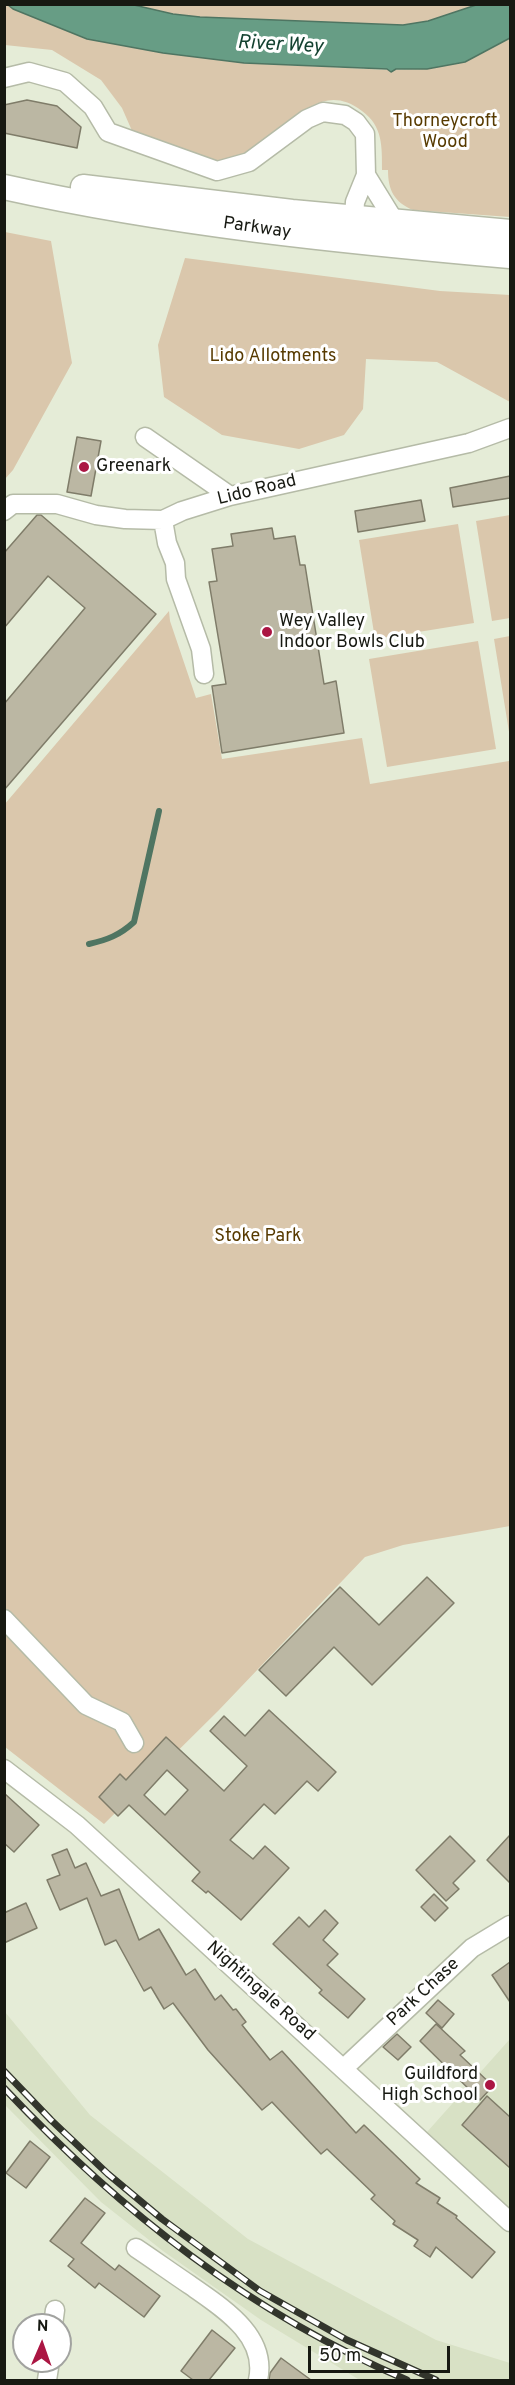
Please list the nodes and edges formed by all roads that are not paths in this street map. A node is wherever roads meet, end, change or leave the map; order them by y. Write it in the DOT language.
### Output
graph roads {
  1 [pos="4,78"];
  2 [pos="366,175"];
  3 [pos="4,177"];
  4 [pos="4,187"];
  5 [pos="354,218"];
  6 [pos="396,222"];
  7 [pos="510,232"];
  8 [pos="380,245"];
  9 [pos="510,256"];
  10 [pos="510,428"];
  11 [pos="145,437"];
  12 [pos="230,496"];
  13 [pos="4,511"];
  14 [pos="163,520"];
  15 [pos="204,674"];
  16 [pos="4,1619"];
  17 [pos="134,1743"];
  18 [pos="4,1769"];
  19 [pos="510,1925"];
  20 [pos="343,2068"];
  21 [pos="510,2222"];
  22 [pos="136,2248"];
  23 [pos="258,2380"];
  1 -- 2 [label="street"];
  2 -- 5 [label="street"];
  2 -- 6 [label="street"];
  3 -- 5 [label="main road, Parkway"];
  4 -- 8 [label="main road, Parkway"];
  5 -- 6 [label="main road, Parkway"];
  5 -- 8 [label="street"];
  6 -- 7 [label="main road, Parkway"];
  8 -- 9 [label="main road, Parkway"];
  10 -- 12 [label="street, Lido Road"];
  11 -- 12 [label="street"];
  12 -- 14 [label="street, Lido Road"];
  13 -- 14 [label="street, Lido Road"];
  14 -- 15 [label="street"];
  16 -- 17 [label="street"];
  18 -- 20 [label="street, Nightingale Road"];
  19 -- 20 [label="street, Park Chase"];
  20 -- 21 [label="street, Nightingale Road"];
  22 -- 23 [label="street"];
}
